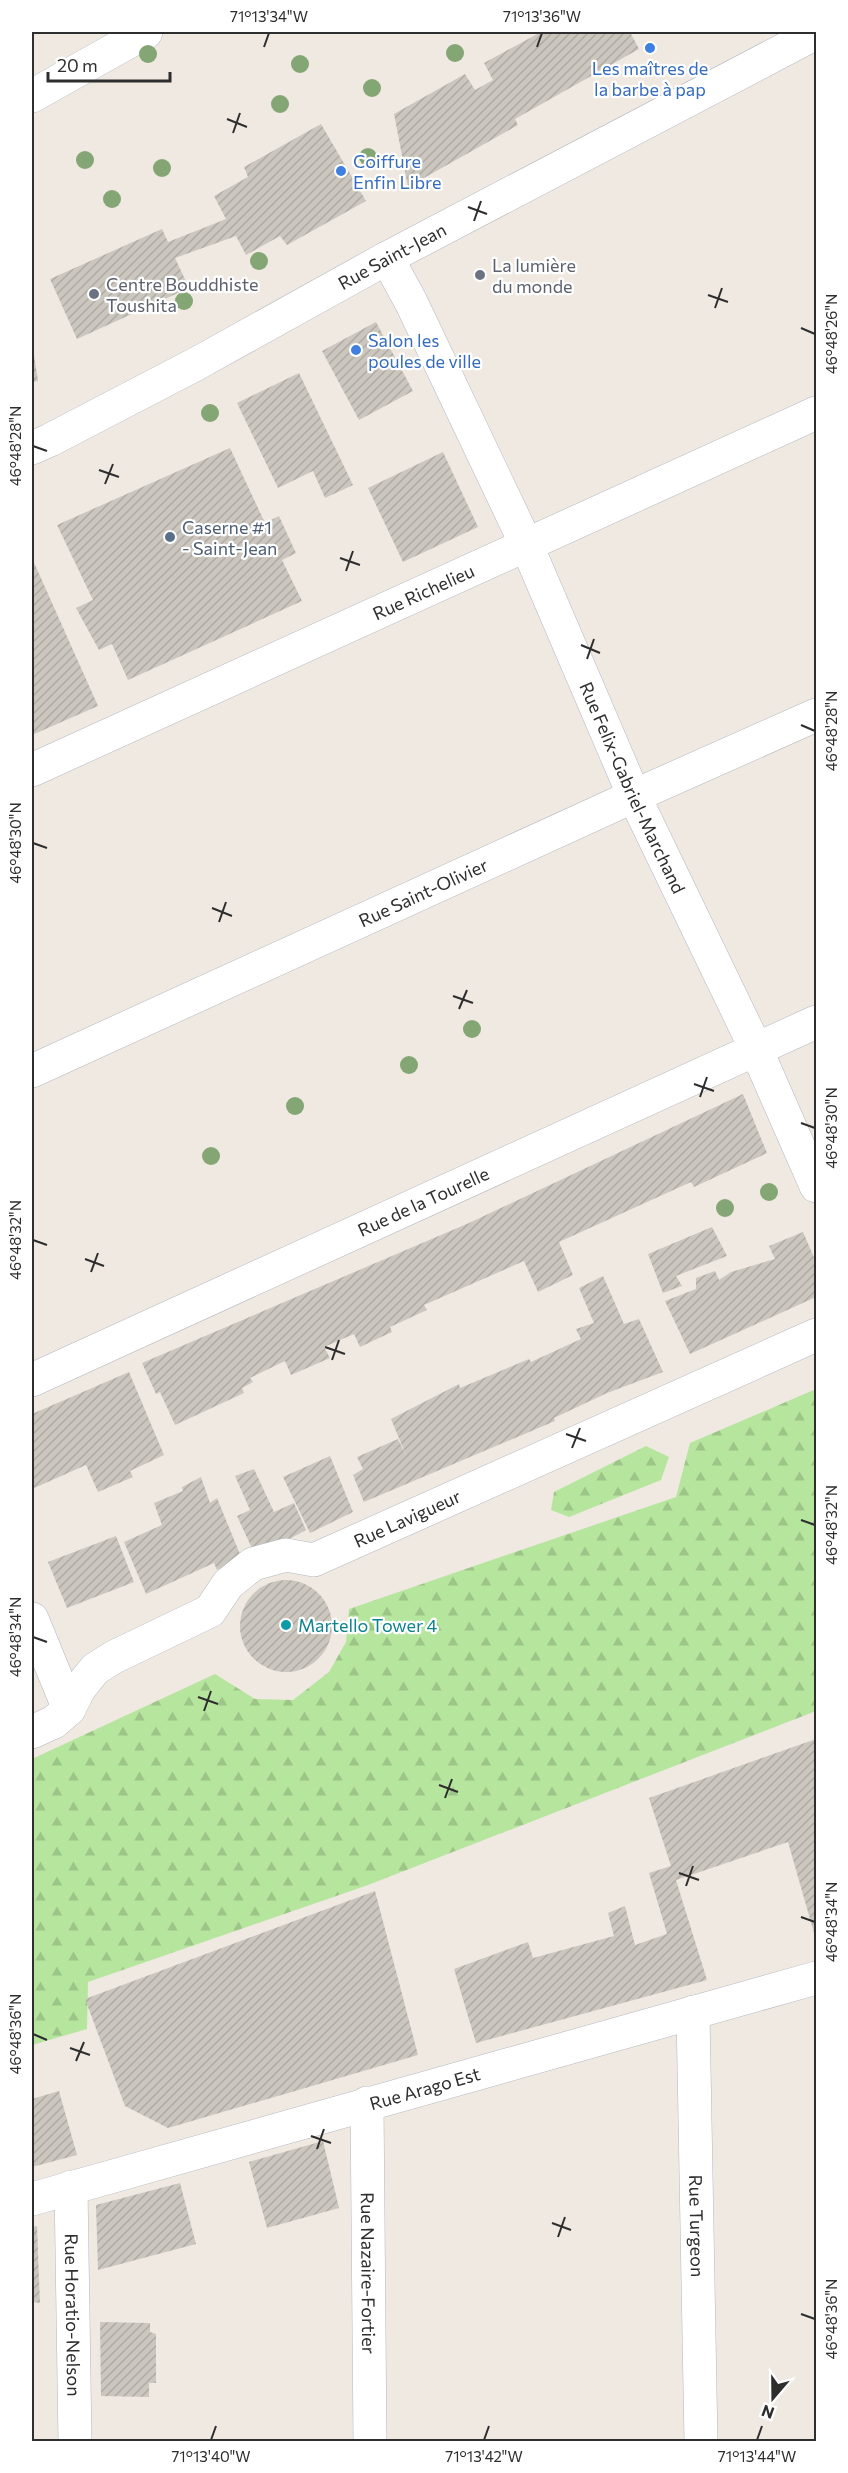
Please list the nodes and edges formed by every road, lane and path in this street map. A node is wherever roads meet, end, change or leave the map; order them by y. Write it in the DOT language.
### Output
graph roads {
  1 [pos="146,32"];
  2 [pos="816,33"];
  3 [pos="32,96"];
  4 [pos="387,258"];
  5 [pos="816,413"];
  6 [pos="32,448"];
  7 [pos="527,546"];
  8 [pos="816,715"];
  9 [pos="32,770"];
  10 [pos="634,796"];
  11 [pos="816,1022"];
  12 [pos="756,1049"];
  13 [pos="32,1071"];
  14 [pos="816,1186"];
  15 [pos="816,1335"];
  16 [pos="32,1380"];
  17 [pos="32,1619"];
  18 [pos="69,1709"];
  19 [pos="32,1732"];
  20 [pos="816,1978"];
  21 [pos="693,2012"];
  22 [pos="366,2103"];
  23 [pos="71,2187"];
  24 [pos="32,2199"];
  25 [pos="75,2442"];
  26 [pos="370,2442"];
  27 [pos="701,2442"];
  1 -- 3 [label="street"];
  2 -- 4 [label="street, Rue Saint-Jean"];
  4 -- 6 [label="street, Rue Saint-Jean"];
  4 -- 7 [label="street, Rue Felix-Gabriel-Marchand"];
  5 -- 7 [label="street, Rue Richelieu"];
  7 -- 9 [label="street, Rue Richelieu"];
  7 -- 10 [label="street, Rue Felix-Gabriel-Marchand"];
  8 -- 10 [label="street, Rue Saint-Olivier"];
  10 -- 12 [label="street, Rue Felix-Gabriel-Marchand"];
  10 -- 13 [label="street, Rue Saint-Olivier"];
  11 -- 12 [label="street, Rue de la Tourelle"];
  12 -- 14 [label="street, Rue Felix-Gabriel-Marchand"];
  12 -- 16 [label="street, Rue de la Tourelle"];
  15 -- 18 [label="street, Rue Lavigueur"];
  17 -- 18 [label="street"];
  18 -- 19 [label="street, Rue Lavigueur"];
  20 -- 21 [label="street, Rue Arago Est"];
  21 -- 22 [label="street, Rue Arago Est"];
  21 -- 27 [label="street, Rue Turgeon"];
  22 -- 23 [label="street, Rue Arago Est"];
  22 -- 26 [label="street, Rue Nazaire-Fortier"];
  23 -- 24 [label="street, Rue Arago Est"];
  23 -- 25 [label="street, Rue Horatio-Nelson"];
}
